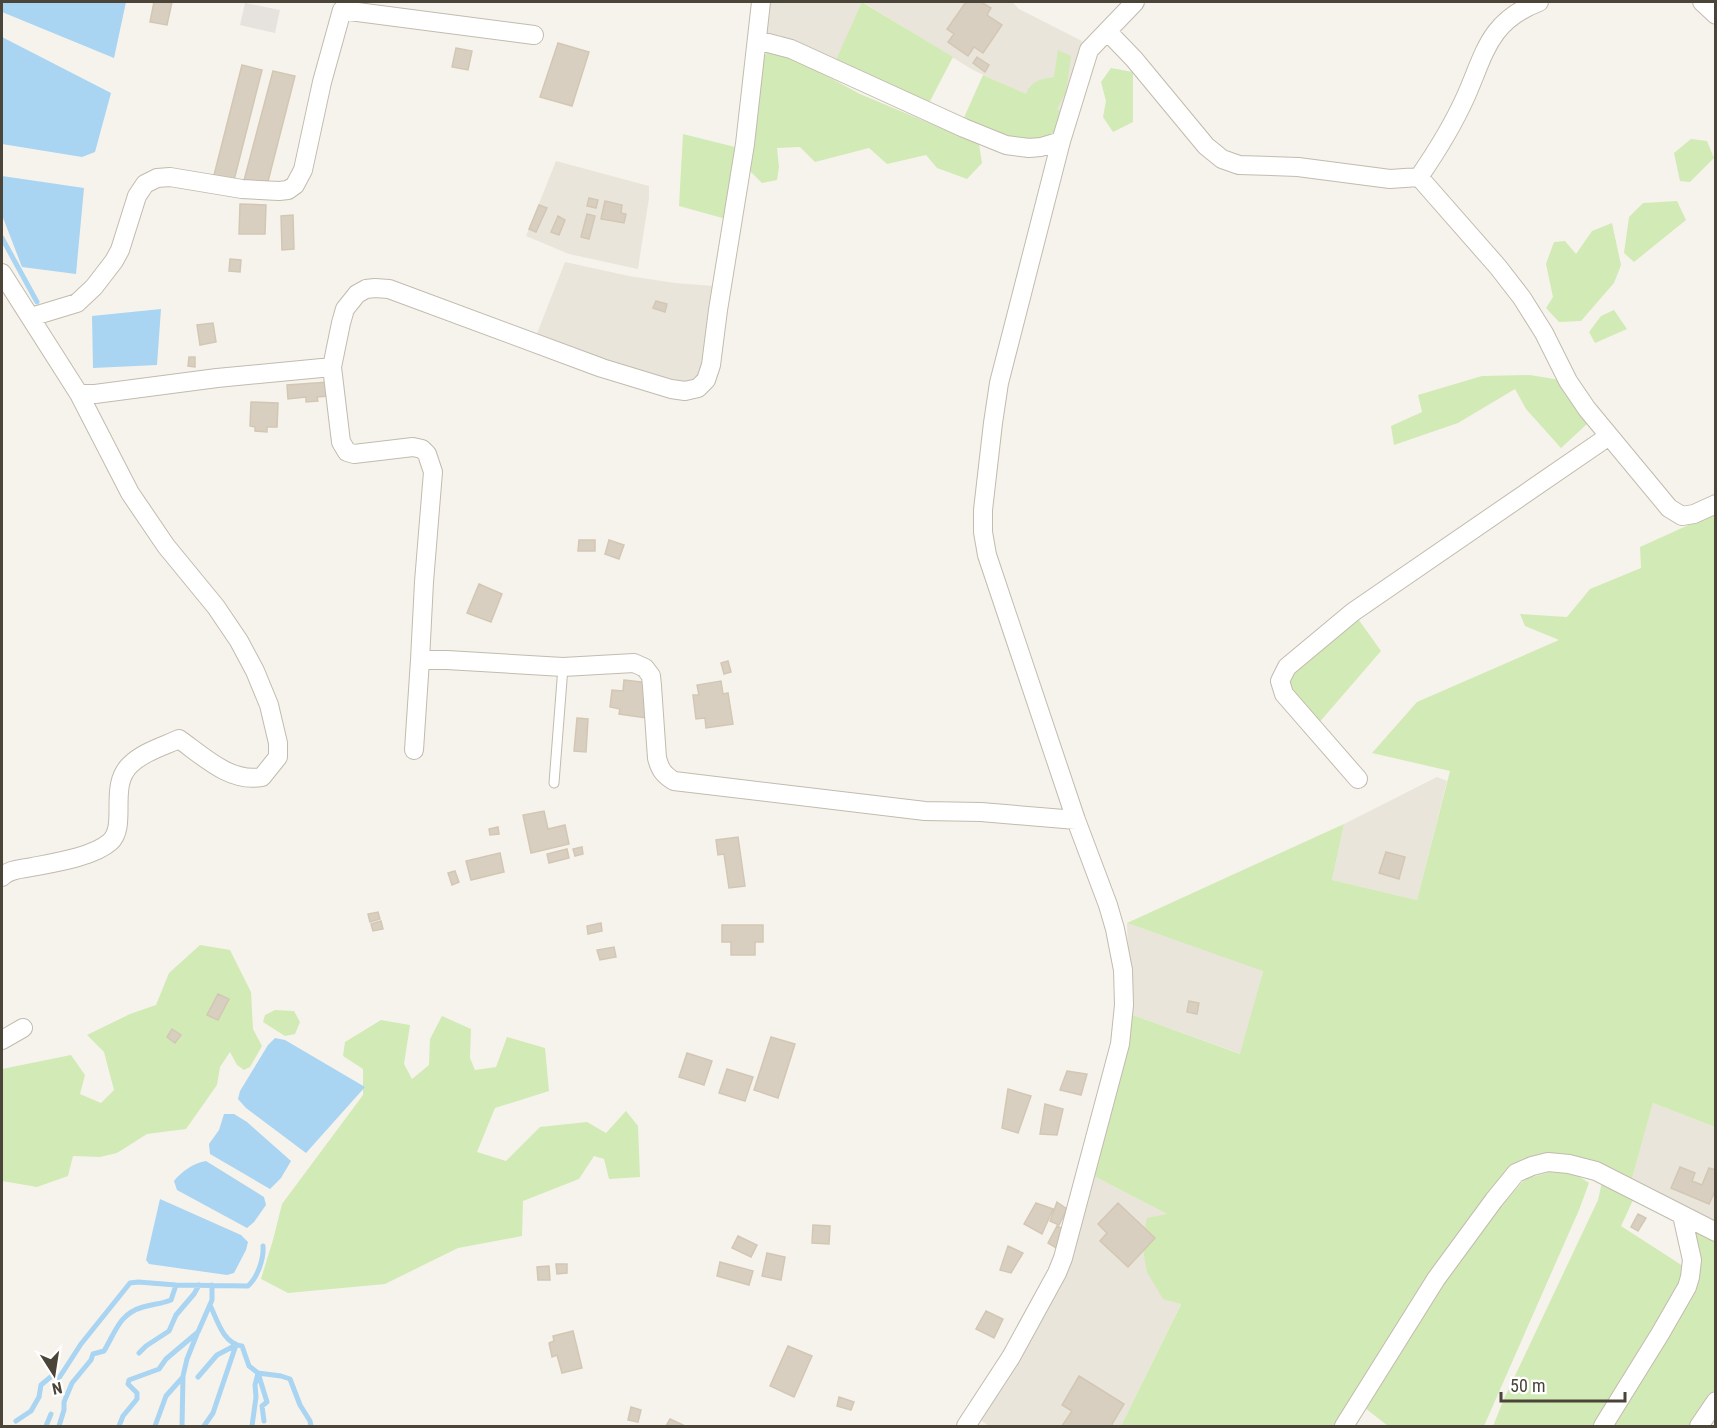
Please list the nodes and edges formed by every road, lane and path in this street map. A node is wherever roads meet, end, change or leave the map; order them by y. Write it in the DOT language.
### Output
graph roads {
  1 [pos="761,2"];
  2 [pos="1135,2"];
  3 [pos="1539,2"];
  4 [pos="1702,2"];
  5 [pos="1716,15"];
  6 [pos="1107,31"];
  7 [pos="534,35"];
  8 [pos="757,40"];
  9 [pos="1062,141"];
  10 [pos="1419,177"];
  11 [pos="2,273"];
  12 [pos="31,317"];
  13 [pos="332,367"];
  14 [pos="79,394"];
  15 [pos="1609,436"];
  16 [pos="1716,504"];
  17 [pos="420,660"];
  18 [pos="563,667"];
  19 [pos="414,750"];
  20 [pos="1358,780"];
  21 [pos="554,783"];
  22 [pos="1076,820"];
  23 [pos="2,877"];
  24 [pos="23,1028"];
  25 [pos="2,1040"];
  26 [pos="1682,1215"];
  27 [pos="1716,1232"];
  28 [pos="1716,1401"];
  29 [pos="966,1426"];
  30 [pos="1344,1426"];
  31 [pos="1603,1426"];
  32 [pos="1699,1426"];
  1 -- 8 [label="street"];
  2 -- 6 [label="street"];
  3 -- 10 [label="street"];
  4 -- 5 [label="street"];
  6 -- 9 [label="street"];
  6 -- 10 [label="street"];
  7 -- 12 [label="street"];
  8 -- 9 [label="street"];
  8 -- 13 [label="street"];
  9 -- 22 [label="street"];
  10 -- 15 [label="street"];
  11 -- 12 [label="street"];
  12 -- 14 [label="street"];
  13 -- 14 [label="street"];
  13 -- 17 [label="street"];
  14 -- 23 [label="street"];
  15 -- 16 [label="street"];
  15 -- 20 [label="street"];
  17 -- 18 [label="street"];
  17 -- 19 [label="street"];
  18 -- 21 [label="lane"];
  18 -- 22 [label="street"];
  22 -- 29 [label="street"];
  24 -- 25 [label="street"];
  26 -- 27 [label="street"];
  26 -- 30 [label="street"];
  26 -- 31 [label="street"];
  28 -- 32 [label="street"];
}
